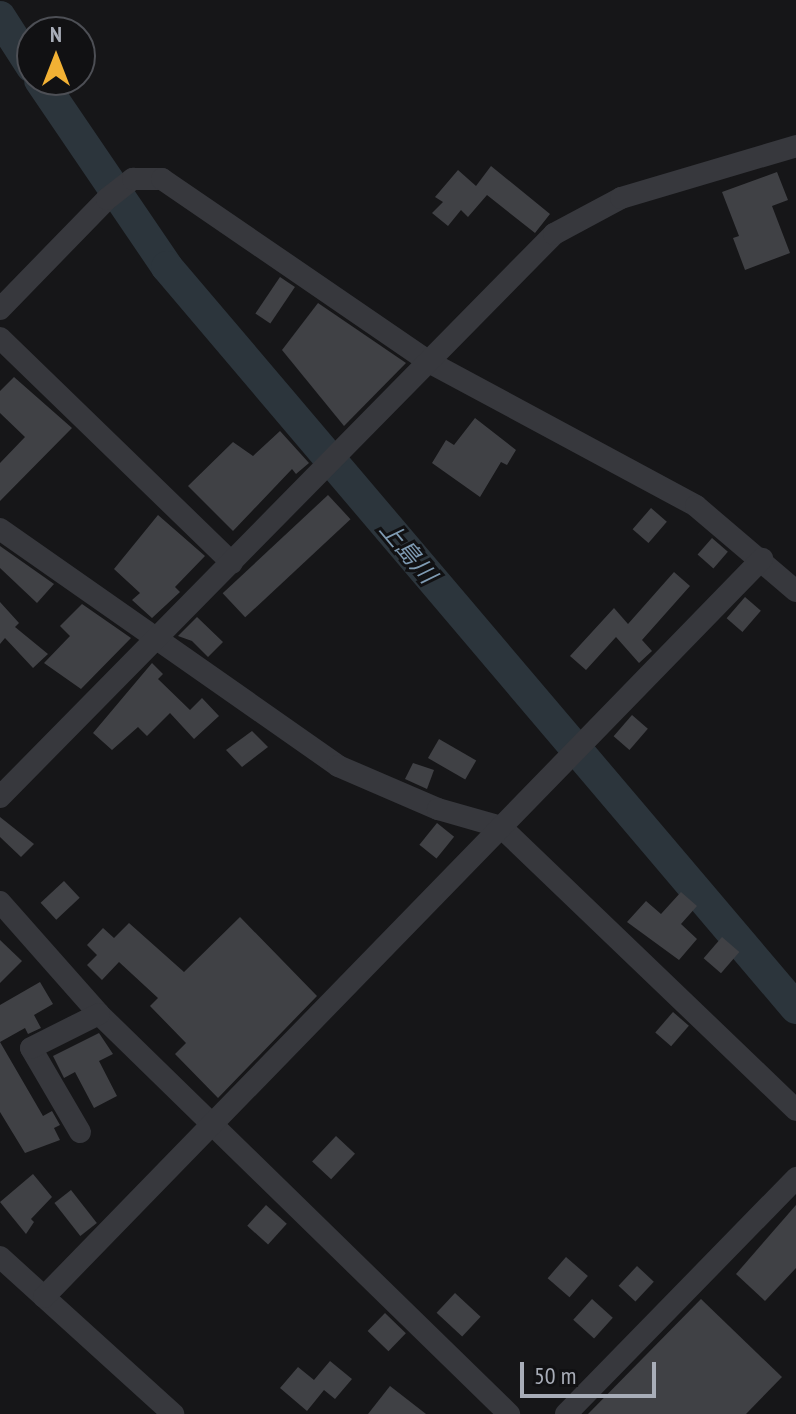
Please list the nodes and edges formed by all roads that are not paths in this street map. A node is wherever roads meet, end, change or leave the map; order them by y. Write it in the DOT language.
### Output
graph roads {
  1 [pos="796,146"];
  2 [pos="0,309"];
  3 [pos="0,338"];
  4 [pos="429,362"];
  5 [pos="0,529"];
  6 [pos="762,559"];
  7 [pos="232,563"];
  8 [pos="796,591"];
  9 [pos="158,639"];
  10 [pos="0,797"];
  11 [pos="501,827"];
  12 [pos="0,902"];
  13 [pos="99,1014"];
  14 [pos="796,1110"];
  15 [pos="212,1125"];
  16 [pos="80,1132"];
  17 [pos="796,1178"];
  18 [pos="0,1257"];
  19 [pos="44,1297"];
  20 [pos="173,1414"];
  21 [pos="509,1414"];
  22 [pos="566,1414"];
  1 -- 4 [label="street"];
  2 -- 4 [label="street"];
  3 -- 7 [label="street"];
  4 -- 6 [label="street"];
  4 -- 7 [label="street"];
  5 -- 9 [label="street"];
  6 -- 8 [label="street"];
  6 -- 11 [label="street"];
  7 -- 9 [label="street"];
  9 -- 10 [label="street"];
  9 -- 11 [label="street"];
  11 -- 14 [label="street"];
  11 -- 15 [label="street"];
  12 -- 13 [label="street"];
  13 -- 15 [label="street"];
  13 -- 16 [label="street"];
  15 -- 19 [label="street"];
  15 -- 21 [label="street"];
  17 -- 22 [label="street"];
  18 -- 19 [label="street"];
  19 -- 20 [label="street"];
}
